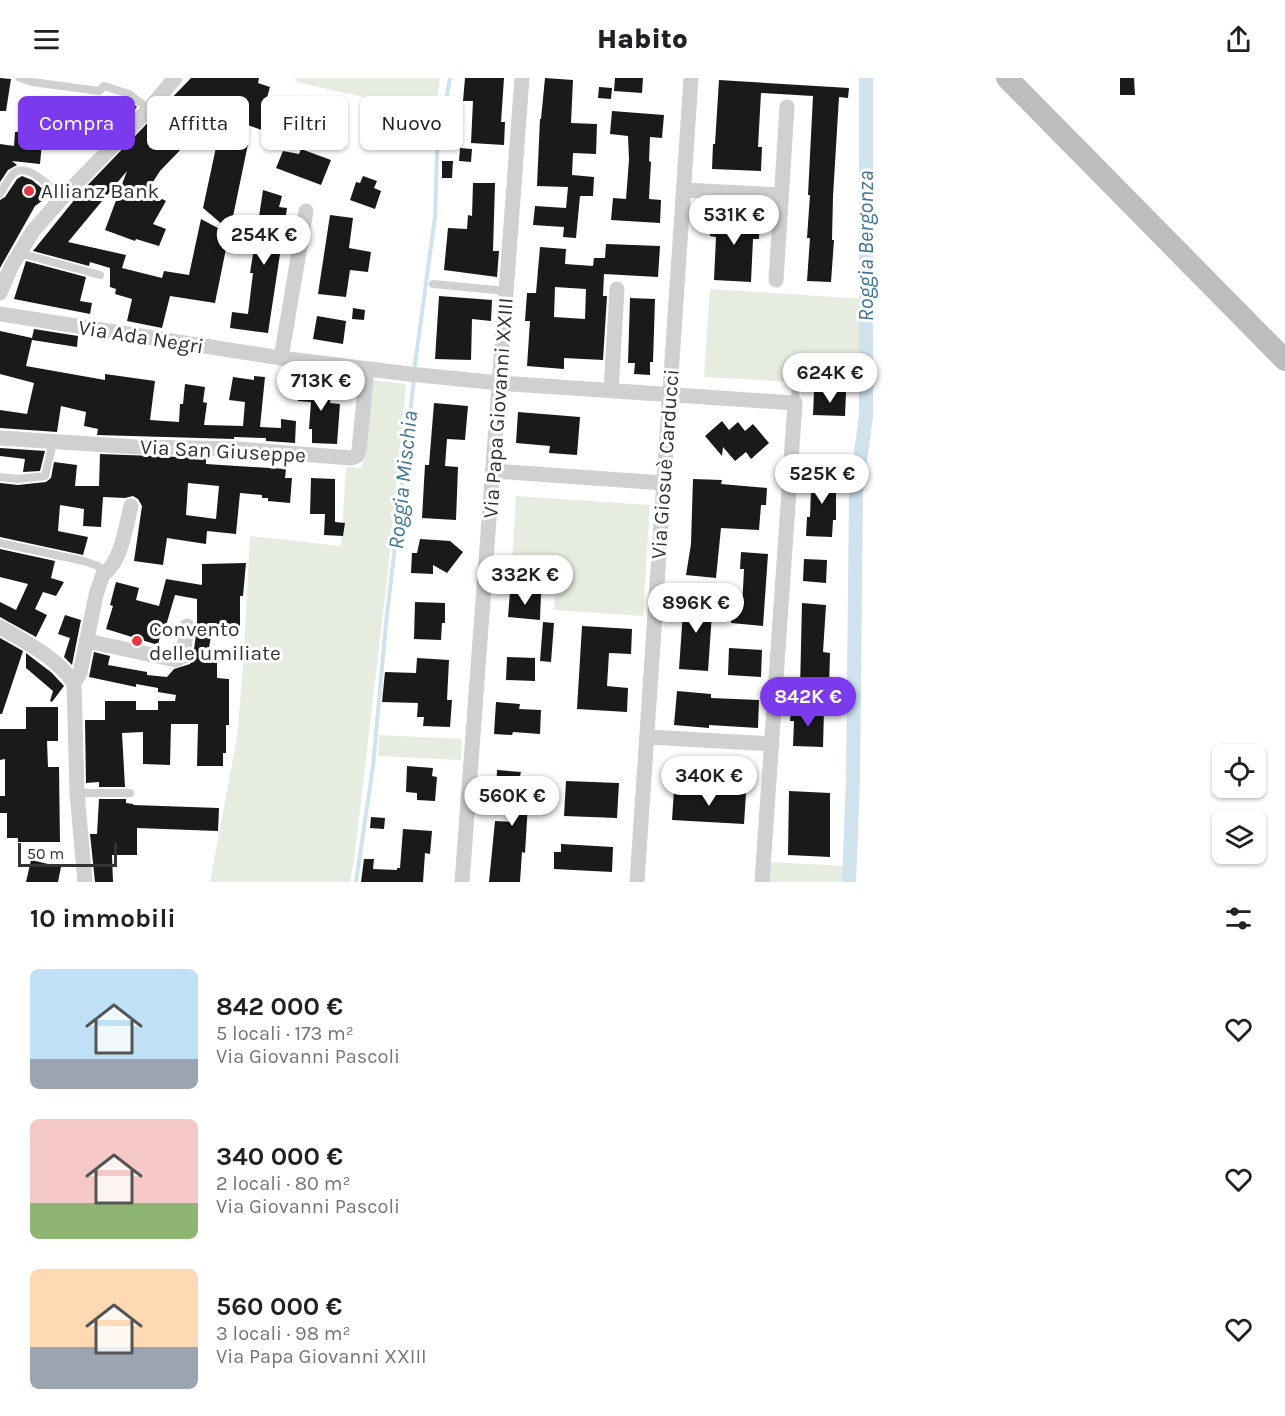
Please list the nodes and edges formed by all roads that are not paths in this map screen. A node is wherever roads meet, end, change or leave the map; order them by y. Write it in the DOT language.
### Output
graph roads {
  1 [pos="20,78"];
  2 [pos="176,78"];
  3 [pos="522,78"];
  4 [pos="691,78"];
  5 [pos="1007,78"];
  6 [pos="160,96"];
  7 [pos="787,107"];
  8 [pos="147,108"];
  9 [pos="147,111"];
  10 [pos="684,190"];
  11 [pos="0,194"];
  12 [pos="781,195"];
  13 [pos="62,198"];
  14 [pos="306,211"];
  15 [pos="19,253"];
  16 [pos="100,275"];
  17 [pos="776,280"];
  18 [pos="433,284"];
  19 [pos="617,289"];
  20 [pos="506,291"];
  21 [pos="0,293"];
  22 [pos="0,314"];
  23 [pos="281,358"];
  24 [pos="1285,360"];
  25 [pos="367,369"];
  26 [pos="796,382"];
  27 [pos="499,383"];
  28 [pos="611,391"];
  29 [pos="670,395"];
  30 [pos="795,403"];
  31 [pos="0,438"];
  32 [pos="53,442"];
  33 [pos="494,471"];
  34 [pos="0,477"];
  35 [pos="664,483"];
  36 [pos="131,506"];
  37 [pos="0,543"];
  38 [pos="103,574"];
  39 [pos="187,626"];
  40 [pos="0,627"];
  41 [pos="87,641"];
  42 [pos="74,683"];
  43 [pos="648,737"];
  44 [pos="771,744"];
  45 [pos="77,793"];
  46 [pos="130,793"];
  47 [pos="85,882"];
  48 [pos="462,882"];
  49 [pos="637,882"];
  50 [pos="762,882"];
  1 -- 8 [label="lane"];
  2 -- 6 [label="street"];
  3 -- 20 [label="street, Via Papa Giovanni XXIII"];
  4 -- 10 [label="street, Via Giosuè Carducci"];
  5 -- 24 [label="street"];
  7 -- 12 [label="street"];
  9 -- 13 [label="street"];
  10 -- 12 [label="street"];
  10 -- 29 [label="street, Via Giosuè Carducci"];
  11 -- 13 [label="lane"];
  12 -- 17 [label="street"];
  13 -- 15 [label="street"];
  14 -- 23 [label="street"];
  15 -- 16 [label="lane"];
  15 -- 21 [label="street"];
  18 -- 20 [label="lane"];
  19 -- 28 [label="street"];
  20 -- 27 [label="street, Via Papa Giovanni XXIII"];
  22 -- 23 [label="street, Via Ada Negri"];
  23 -- 25 [label="street, Via Ada Negri"];
  25 -- 27 [label="street, Via Ada Negri"];
  25 -- 32 [label="street, Via San Giuseppe"];
  26 -- 30 [label="lane"];
  27 -- 28 [label="street, Via Ada Negri"];
  27 -- 33 [label="street, Via Papa Giovanni XXIII"];
  28 -- 29 [label="street, Via Ada Negri"];
  29 -- 30 [label="street, Via Ada Negri"];
  29 -- 35 [label="street, Via Giosuè Carducci"];
  30 -- 44 [label="street"];
  31 -- 32 [label="street, Via San Giuseppe"];
  32 -- 34 [label="lane"];
  33 -- 35 [label="street"];
  33 -- 48 [label="street, Via Papa Giovanni XXIII"];
  35 -- 43 [label="street, Via Giosuè Carducci"];
  36 -- 38 [label="street"];
  37 -- 38 [label="lane"];
  38 -- 41 [label="street"];
  39 -- 41 [label="street"];
  40 -- 42 [label="street"];
  41 -- 42 [label="street"];
  42 -- 45 [label="street"];
  43 -- 44 [label="street"];
  43 -- 49 [label="street, Via Giosuè Carducci"];
  44 -- 50 [label="street"];
  45 -- 46 [label="lane"];
  45 -- 47 [label="street"];
}
